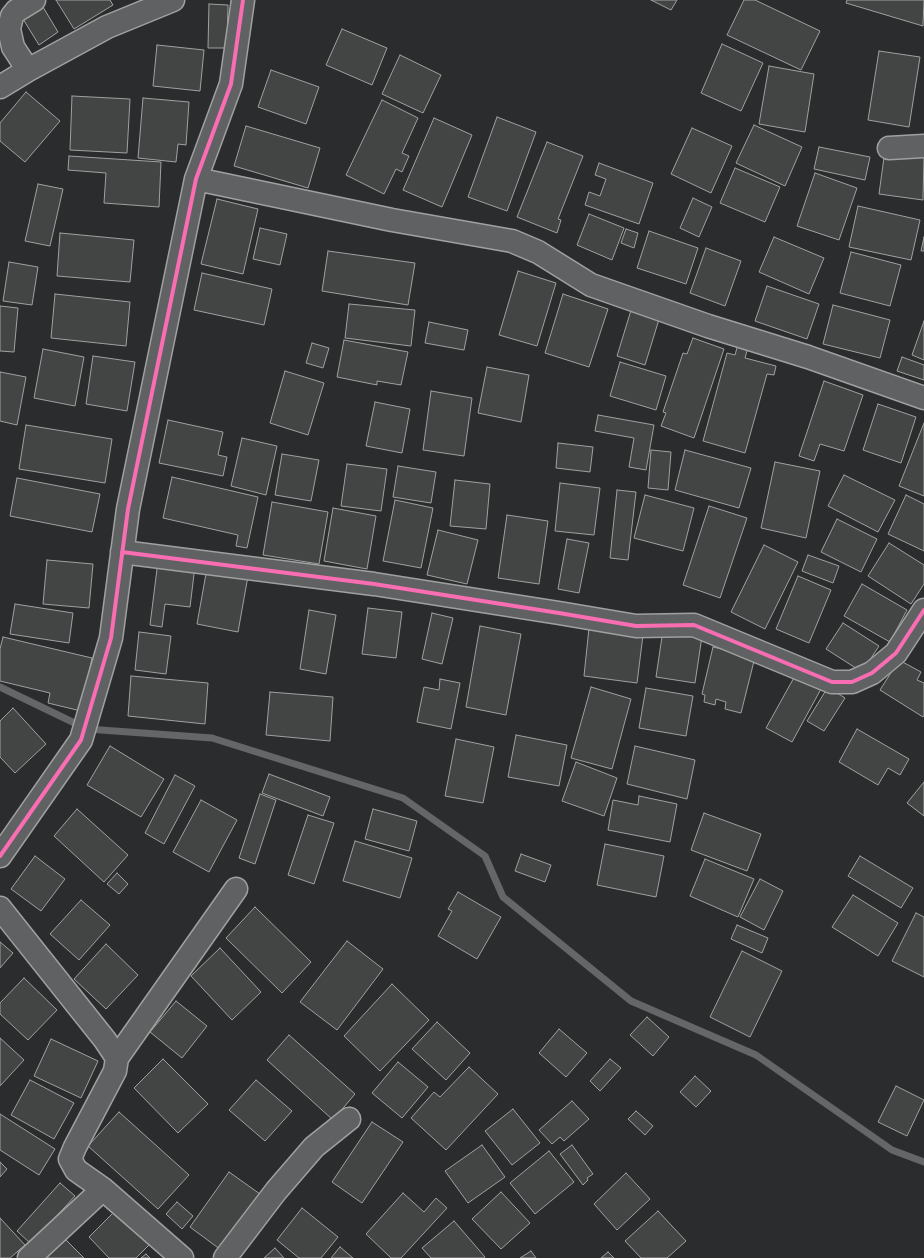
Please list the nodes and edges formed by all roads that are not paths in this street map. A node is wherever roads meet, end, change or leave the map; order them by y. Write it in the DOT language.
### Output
graph roads {
  1 [pos="34,0"];
  2 [pos="173,0"];
  3 [pos="243,0"];
  4 [pos="28,70"];
  5 [pos="0,87"];
  6 [pos="924,146"];
  7 [pos="889,148"];
  8 [pos="196,179"];
  9 [pos="924,398"];
  10 [pos="122,552"];
  11 [pos="924,610"];
  12 [pos="0,856"];
  13 [pos="236,889"];
  14 [pos="0,908"];
  15 [pos="117,1058"];
  16 [pos="349,1119"];
  17 [pos="103,1189"];
  18 [pos="29,1258"];
  19 [pos="182,1258"];
  20 [pos="225,1258"];
  1 -- 4 [label="street"];
  2 -- 4 [label="street"];
  3 -- 8 [label="street"];
  4 -- 5 [label="street"];
  6 -- 7 [label="street"];
  8 -- 9 [label="street"];
  8 -- 10 [label="street"];
  10 -- 11 [label="street"];
  10 -- 12 [label="street"];
  13 -- 15 [label="street"];
  14 -- 15 [label="street"];
  15 -- 17 [label="street"];
  16 -- 20 [label="street"];
  17 -- 18 [label="street"];
  17 -- 19 [label="street"];
}
